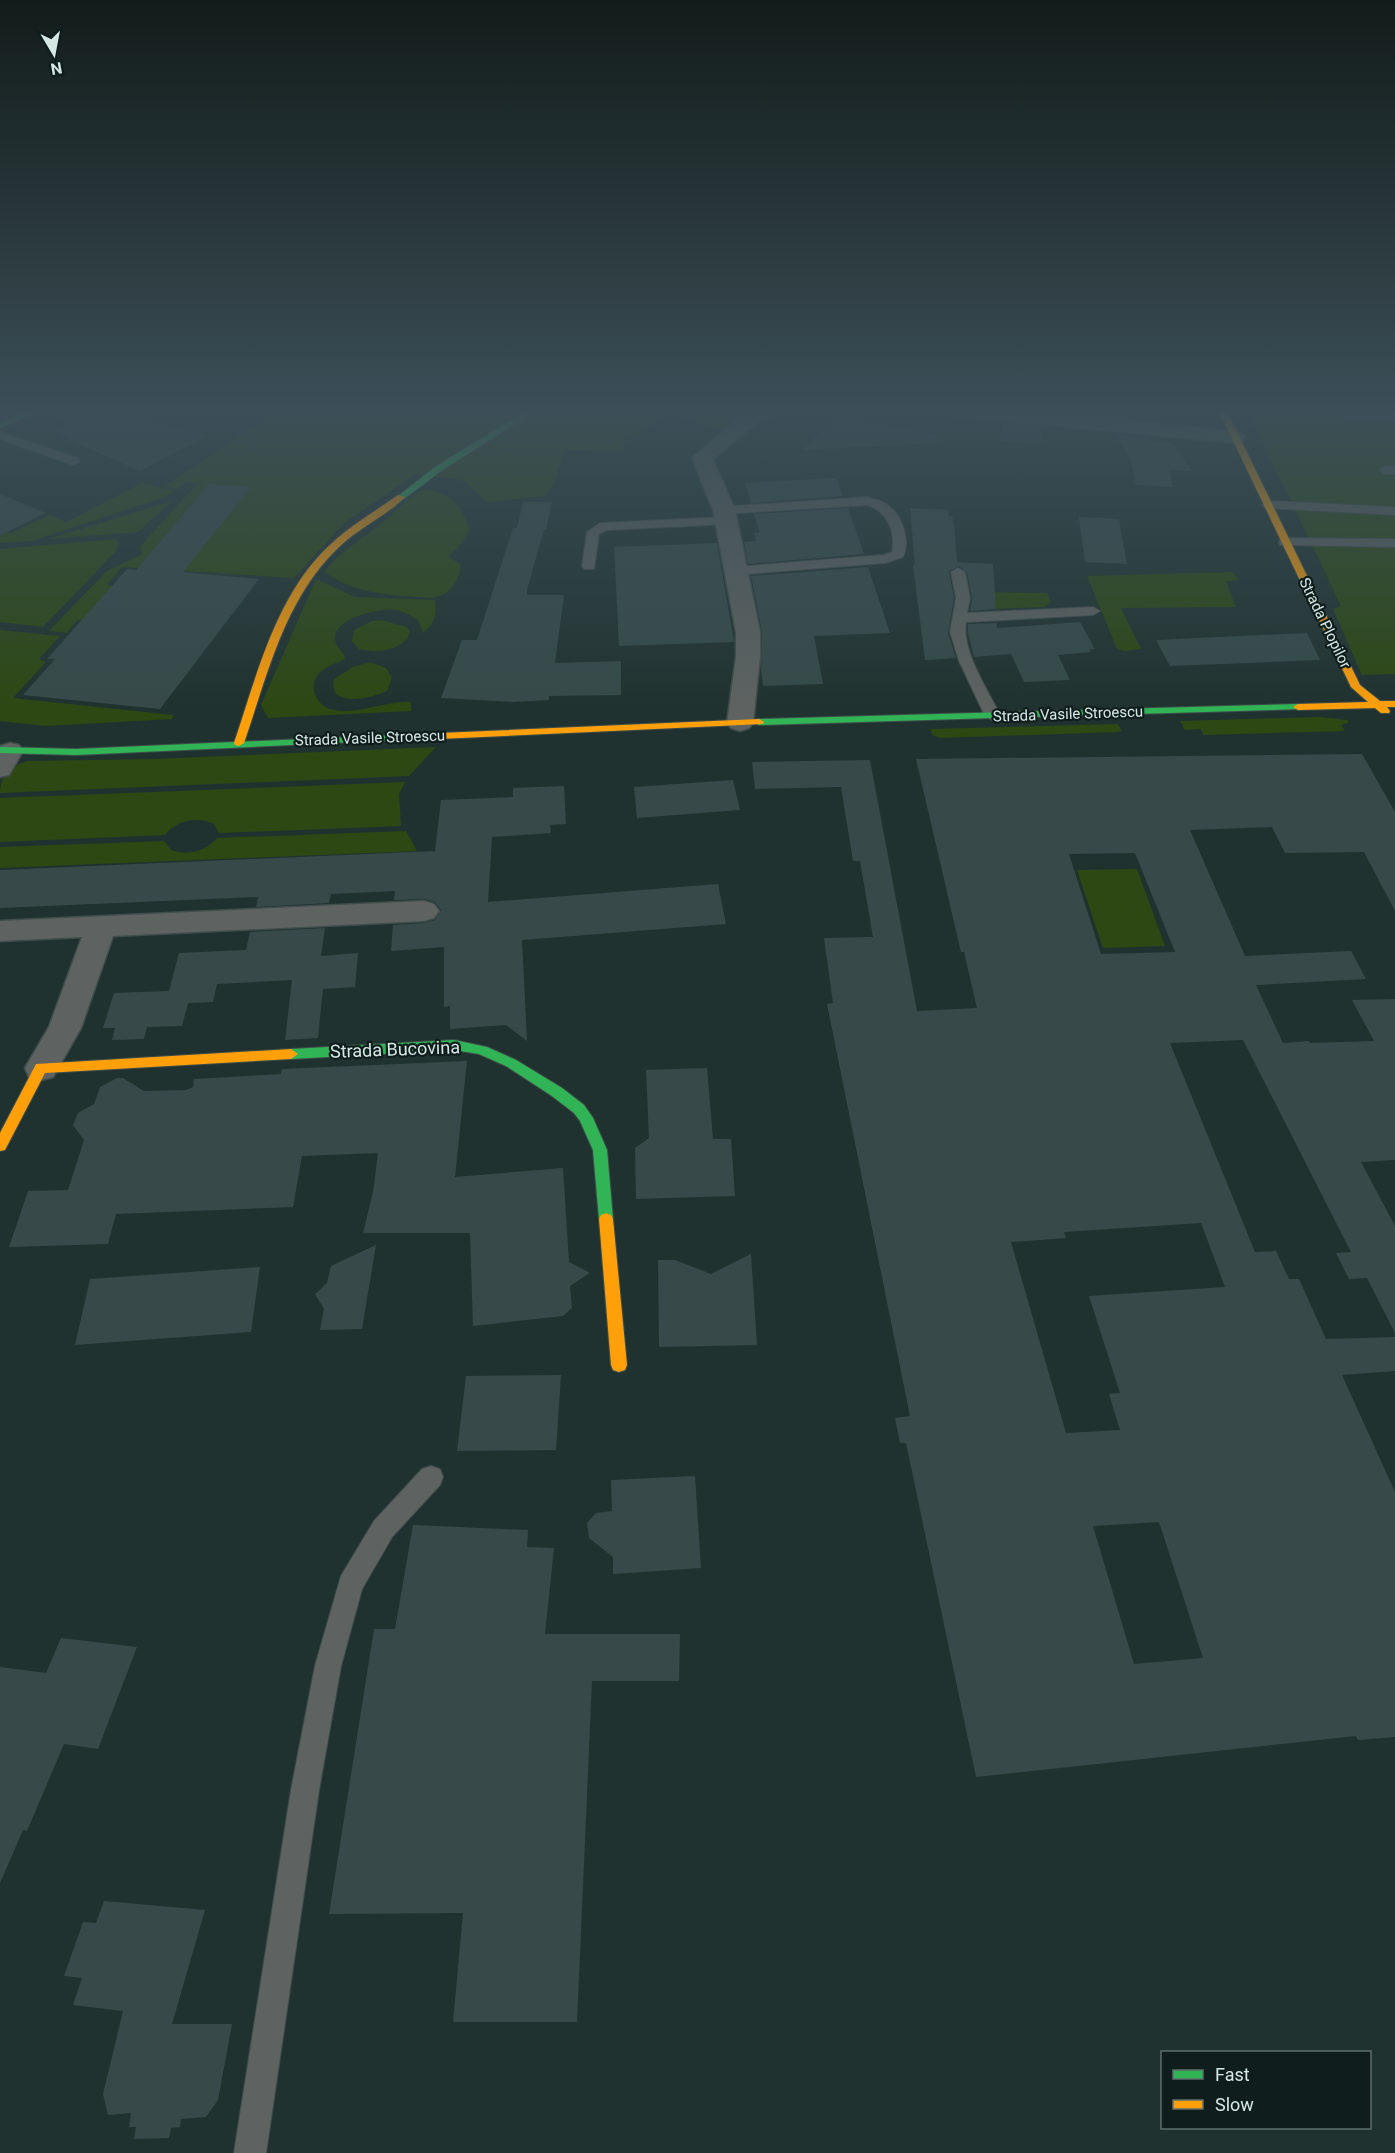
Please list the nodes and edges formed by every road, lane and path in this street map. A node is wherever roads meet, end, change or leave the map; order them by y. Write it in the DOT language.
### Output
graph roads {
  1 [pos="384,509"];
  2 [pos="723,509"];
  3 [pos="787,509"];
  4 [pos="886,509"];
  5 [pos="1270,509"];
  6 [pos="1356,509"];
  7 [pos="1395,511"];
  8 [pos="726,516"];
  9 [pos="1285,542"];
  10 [pos="1395,543"];
  11 [pos="590,566"];
  12 [pos="735,571"];
  13 [pos="958,572"];
  14 [pos="1093,611"];
  15 [pos="960,618"];
  16 [pos="1377,704"];
  17 [pos="1395,704"];
  18 [pos="993,716"];
  19 [pos="740,723"];
  20 [pos="1395,723"];
  21 [pos="239,743"];
  22 [pos="3,757"];
  23 [pos="424,911"];
  24 [pos="101,926"];
  25 [pos="0,930"];
  26 [pos="41,1068"];
  27 [pos="0,1146"];
  28 [pos="619,1365"];
  29 [pos="431,1477"];
  30 [pos="250,2153"];
  1 -- 21 [label="street"];
  2 -- 8 [label="street"];
  3 -- 8 [label="lane"];
  4 -- 12 [label="lane"];
  5 -- 9 [label="street, Strada Plopilor"];
  6 -- 7 [label="lane"];
  8 -- 11 [label="lane"];
  8 -- 12 [label="street"];
  9 -- 10 [label="lane"];
  9 -- 16 [label="street, Strada Plopilor"];
  12 -- 19 [label="street"];
  13 -- 15 [label="lane"];
  14 -- 15 [label="lane"];
  15 -- 18 [label="lane"];
  16 -- 17 [label="street, Strada Vasile Stroescu"];
  16 -- 18 [label="street, Strada Vasile Stroescu"];
  16 -- 20 [label="street, Strada Plopilor"];
  18 -- 19 [label="street, Strada Vasile Stroescu"];
  19 -- 21 [label="street, Strada Vasile Stroescu"];
  21 -- 22 [label="street, Strada Vasile Stroescu"];
  23 -- 24 [label="street"];
  24 -- 25 [label="street"];
  24 -- 26 [label="street"];
  26 -- 27 [label="street"];
  26 -- 28 [label="street, Strada Bucovina"];
  29 -- 30 [label="lane"];
}
